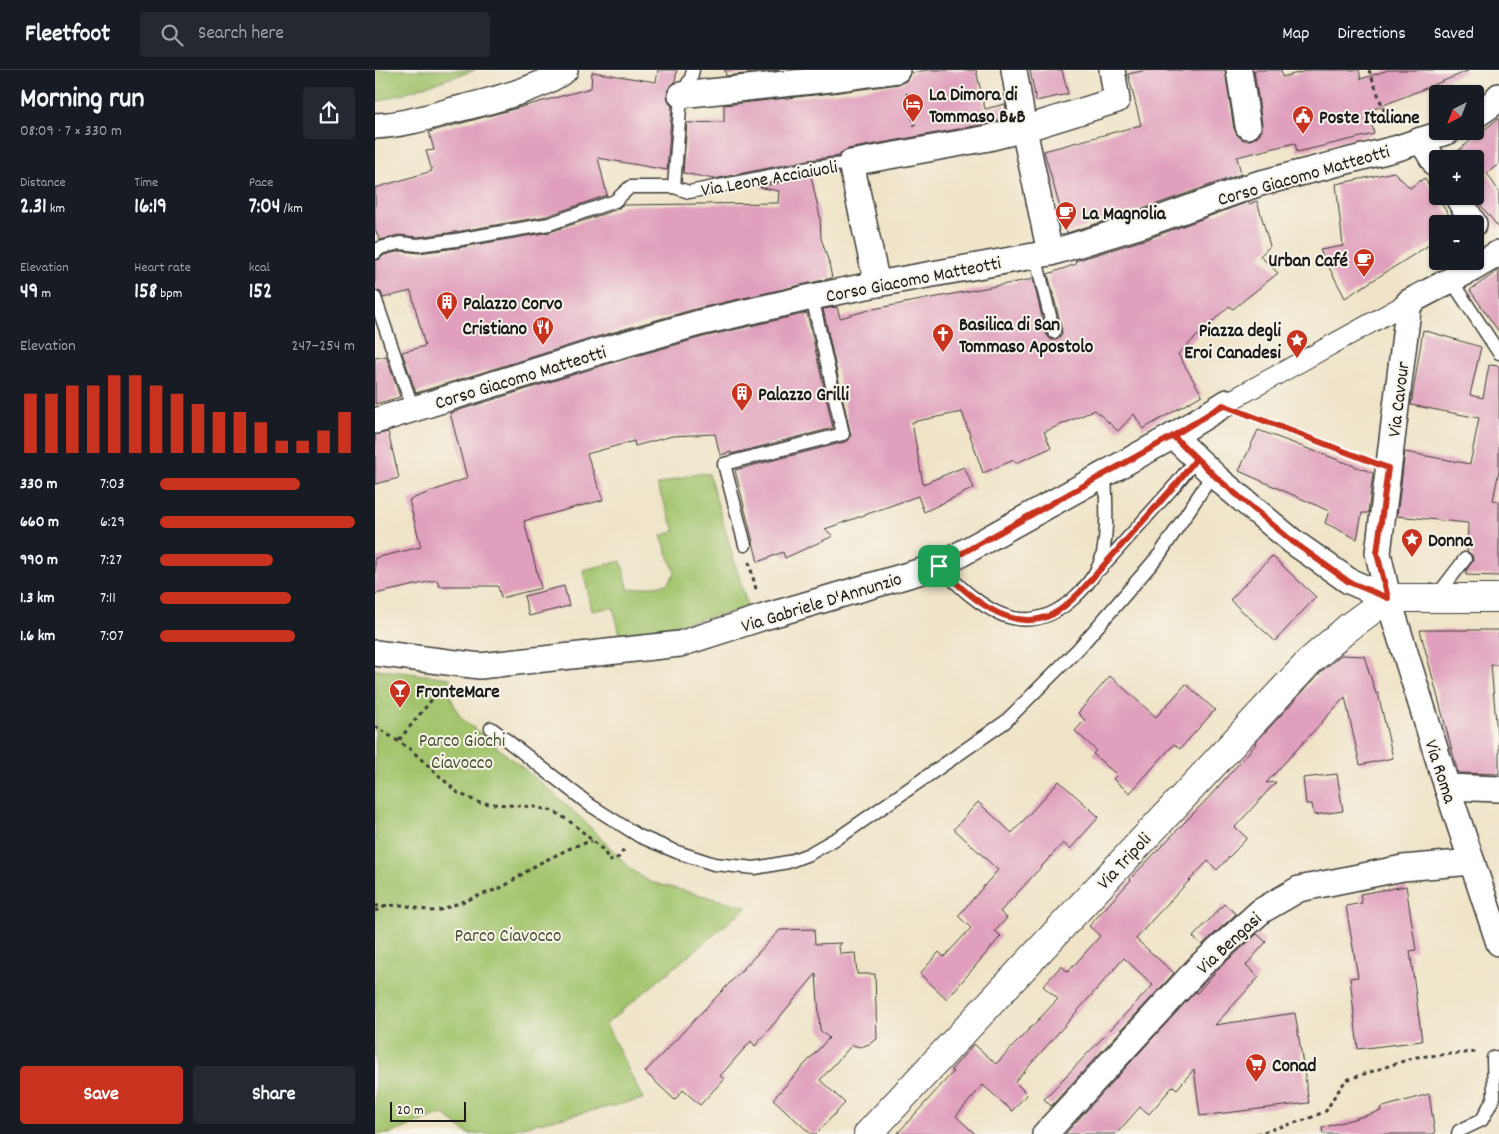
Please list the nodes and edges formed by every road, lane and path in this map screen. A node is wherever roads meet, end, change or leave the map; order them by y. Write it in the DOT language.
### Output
graph roads {
  1 [pos="565,70"];
  2 [pos="693,70"];
  3 [pos="1013,70"];
  4 [pos="1112,70"];
  5 [pos="1369,70"];
  6 [pos="1241,71"];
  7 [pos="901,79"];
  8 [pos="681,95"];
  9 [pos="1499,96"];
  10 [pos="1484,110"];
  11 [pos="375,126"];
  12 [pos="1248,126"];
  13 [pos="1024,129"];
  14 [pos="1429,137"];
  15 [pos="1421,140"];
  16 [pos="1398,148"];
  17 [pos="921,151"];
  18 [pos="1429,153"];
  19 [pos="851,163"];
  20 [pos="674,187"];
  21 [pos="1484,231"];
  22 [pos="1499,237"];
  23 [pos="1499,252"];
  24 [pos="375,253"];
  25 [pos="1043,254"];
  26 [pos="1451,280"];
  27 [pos="877,284"];
  28 [pos="375,298"];
  29 [pos="812,298"];
  30 [pos="1409,302"];
  31 [pos="1055,332"];
  32 [pos="1499,353"];
  33 [pos="1225,404"];
  34 [pos="413,409"];
  35 [pos="375,421"];
  36 [pos="1173,436"];
  37 [pos="1205,467"];
  38 [pos="1388,468"];
  39 [pos="1105,473"];
  40 [pos="745,545"];
  41 [pos="1465,559"];
  42 [pos="939,566"];
  43 [pos="1092,578"];
  44 [pos="1388,598"];
  45 [pos="1435,598"];
  46 [pos="1499,598"];
  47 [pos="764,617"];
  48 [pos="375,653"];
  49 [pos="450,687"];
  50 [pos="375,726"];
  51 [pos="491,728"];
  52 [pos="399,740"];
  53 [pos="1447,787"];
  54 [pos="1499,789"];
  55 [pos="634,833"];
  56 [pos="592,841"];
  57 [pos="1473,862"];
  58 [pos="375,905"];
  59 [pos="387,906"];
  60 [pos="375,911"];
  61 [pos="1499,943"];
  62 [pos="1496,1058"];
  63 [pos="868,1134"];
  64 [pos="1045,1134"];
  65 [pos="1256,1134"];
  66 [pos="1458,1134"];
  1 -- 11 [label="street"];
  2 -- 8 [label="lane"];
  3 -- 13 [label="street"];
  4 -- 13 [label="street, Via Leone Acciaiuoli"];
  5 -- 16 [label="path"];
  6 -- 12 [label="street"];
  7 -- 8 [label="street"];
  7 -- 17 [label="path"];
  8 -- 20 [label="lane"];
  9 -- 10 [label="street"];
  13 -- 17 [label="street, Via Leone Acciaiuoli"];
  13 -- 25 [label="street"];
  14 -- 15 [label="street, Corso Giacomo Matteotti"];
  15 -- 16 [label="street, Corso Giacomo Matteotti"];
  15 -- 18 [label="street"];
  16 -- 25 [label="street, Corso Giacomo Matteotti"];
  17 -- 19 [label="street, Via Leone Acciaiuoli"];
  19 -- 20 [label="lane, Via Leone Acciaiuoli"];
  19 -- 27 [label="street"];
  20 -- 24 [label="lane, Via Leone Acciaiuoli"];
  21 -- 22 [label="street"];
  23 -- 26 [label="street"];
  25 -- 27 [label="street, Corso Giacomo Matteotti"];
  25 -- 31 [label="lane"];
  26 -- 30 [label="street"];
  26 -- 32 [label="lane"];
  27 -- 29 [label="street, Corso Giacomo Matteotti"];
  28 -- 34 [label="lane"];
  29 -- 34 [label="street, Corso Giacomo Matteotti"];
  29 -- 40 [label="lane"];
  30 -- 33 [label="street"];
  30 -- 38 [label="street, Via Cavour"];
  33 -- 36 [label="street, Via Gabriele D'Annunzio"];
  33 -- 38 [label="path"];
  34 -- 35 [label="street, Corso Giacomo Matteotti"];
  36 -- 37 [label="street"];
  36 -- 39 [label="street, Via Gabriele D'Annunzio"];
  37 -- 43 [label="lane"];
  37 -- 44 [label="street"];
  37 -- 55 [label="lane"];
  38 -- 44 [label="street, Via Cavour"];
  39 -- 42 [label="street, Via Gabriele D'Annunzio"];
  39 -- 43 [label="lane"];
  40 -- 47 [label="path"];
  41 -- 45 [label="lane"];
  42 -- 43 [label="lane"];
  42 -- 47 [label="street, Via Gabriele D'Annunzio"];
  44 -- 45 [label="street"];
  44 -- 53 [label="street, Via Roma"];
  44 -- 63 [label="street, Via Tripoli"];
  45 -- 46 [label="street"];
  47 -- 48 [label="street, Via Gabriele D'Annunzio"];
  49 -- 52 [label="path"];
  50 -- 52 [label="path"];
  51 -- 55 [label="lane"];
  52 -- 56 [label="path"];
  53 -- 54 [label="street"];
  53 -- 57 [label="street, Via Roma"];
  55 -- 56 [label="path"];
  56 -- 59 [label="path"];
  57 -- 61 [label="street, Via Roma"];
  57 -- 64 [label="street, Via Bengasi"];
  58 -- 59 [label="path"];
  59 -- 60 [label="path"];
  62 -- 65 [label="path"];
  62 -- 66 [label="lane"];
}
